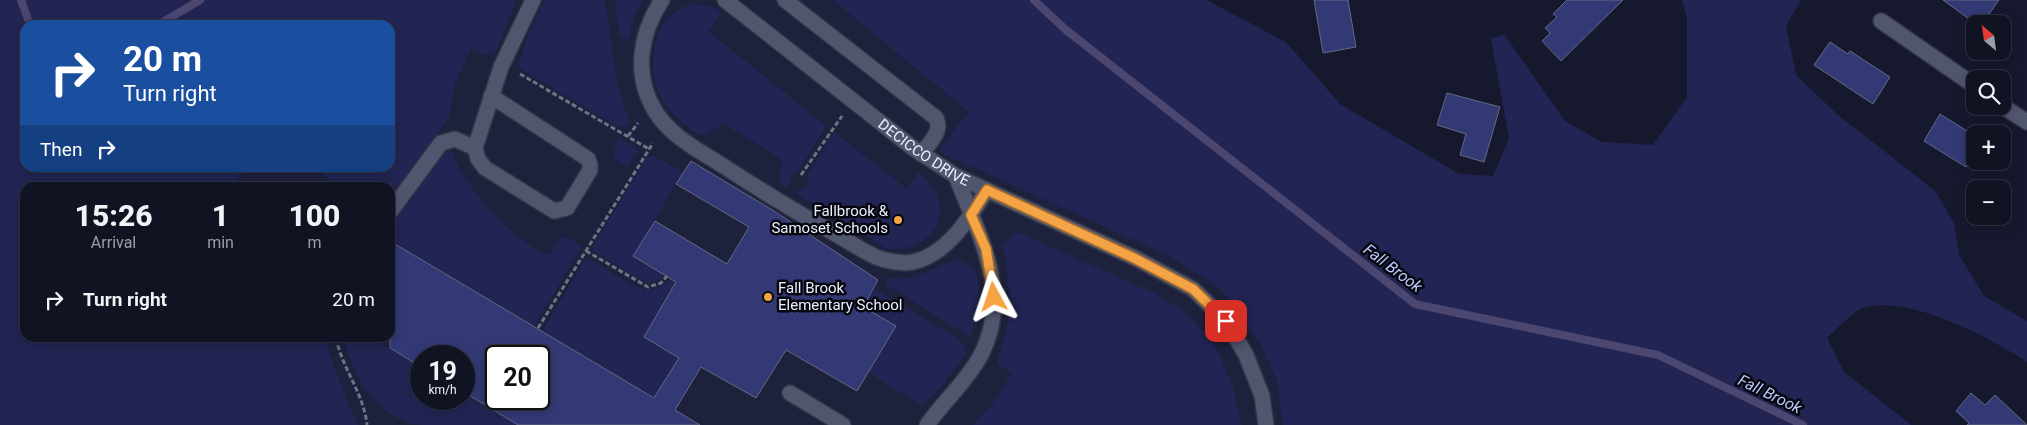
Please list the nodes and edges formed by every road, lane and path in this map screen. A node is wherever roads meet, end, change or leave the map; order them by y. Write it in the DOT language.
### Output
graph roads {
  1 [pos="533,0"];
  2 [pos="662,0"];
  3 [pos="725,0"];
  4 [pos="785,0"];
  5 [pos="742,6"];
  6 [pos="1881,21"];
  7 [pos="501,67"];
  8 [pos="1966,80"];
  9 [pos="492,96"];
  10 [pos="2011,112"];
  11 [pos="844,114"];
  12 [pos="638,122"];
  13 [pos="2027,122"];
  14 [pos="628,136"];
  15 [pos="653,143"];
  16 [pos="475,148"];
  17 [pos="649,149"];
  18 [pos="921,154"];
  19 [pos="801,175"];
  20 [pos="956,176"];
  21 [pos="987,190"];
  22 [pos="395,205"];
  23 [pos="971,215"];
  24 [pos="586,251"];
  25 [pos="667,276"];
  26 [pos="538,328"];
  27 [pos="337,342"];
  28 [pos="790,393"];
  29 [pos="367,425"];
  30 [pos="844,425"];
  31 [pos="928,425"];
  32 [pos="1266,425"];
  1 -- 7 [label="street"];
  2 -- 23 [label="street"];
  3 -- 5 [label="street, DECICCO DRIVE"];
  4 -- 18 [label="street"];
  5 -- 18 [label="street, DECICCO DRIVE"];
  6 -- 8 [label="street"];
  7 -- 9 [label="street"];
  7 -- 14 [label="path"];
  9 -- 16 [label="street"];
  9 -- 16 [label="street"];
  10 -- 13 [label="street"];
  11 -- 19 [label="path"];
  12 -- 14 [label="path"];
  14 -- 17 [label="path"];
  15 -- 17 [label="path"];
  16 -- 22 [label="street"];
  17 -- 24 [label="path"];
  18 -- 20 [label="street, DECICCO DRIVE"];
  20 -- 21 [label="street, DECICCO DRIVE"];
  20 -- 23 [label="street"];
  21 -- 23 [label="street"];
  21 -- 32 [label="street, DECICCO DRIVE"];
  23 -- 31 [label="street"];
  24 -- 25 [label="path"];
  24 -- 26 [label="path"];
  27 -- 29 [label="path"];
  28 -- 30 [label="street"];
}
